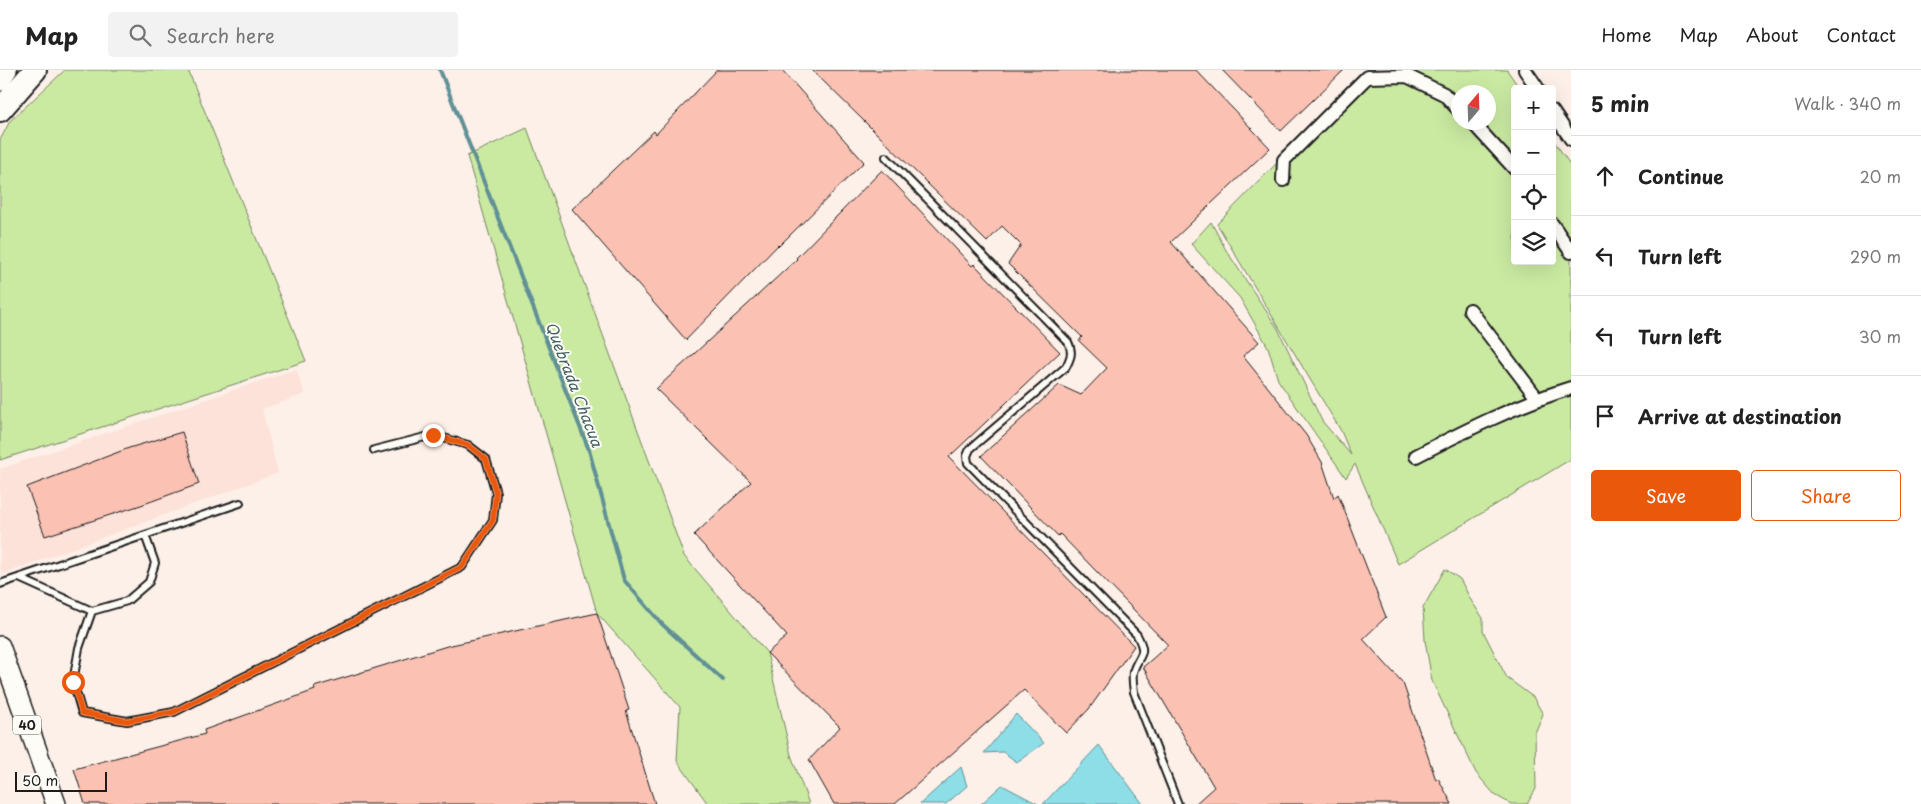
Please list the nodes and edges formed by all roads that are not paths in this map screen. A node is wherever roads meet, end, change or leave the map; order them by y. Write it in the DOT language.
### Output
graph roads {
  1 [pos="7,70"];
  2 [pos="35,70"];
  3 [pos="1525,70"];
  4 [pos="0,81"];
  5 [pos="1535,85"];
  6 [pos="1451,102"];
  7 [pos="0,110"];
  8 [pos="1556,117"];
  9 [pos="1479,130"];
  10 [pos="1571,139"];
  11 [pos="886,157"];
  12 [pos="1511,165"];
  13 [pos="1283,180"];
  14 [pos="1556,230"];
  15 [pos="1571,252"];
  16 [pos="1470,310"];
  17 [pos="1571,388"];
  18 [pos="1537,398"];
  19 [pos="374,450"];
  20 [pos="1416,456"];
  21 [pos="240,503"];
  22 [pos="145,535"];
  23 [pos="19,578"];
  24 [pos="0,584"];
  25 [pos="92,611"];
  26 [pos="0,646"];
  27 [pos="56,804"];
  28 [pos="1178,804"];
  1 -- 4 [label="main road"];
  2 -- 7 [label="highway"];
  3 -- 5 [label="street"];
  6 -- 13 [label="street"];
  8 -- 10 [label="street"];
  9 -- 12 [label="street"];
  11 -- 28 [label="lane"];
  14 -- 15 [label="street"];
  16 -- 18 [label="street"];
  17 -- 18 [label="street"];
  18 -- 20 [label="street"];
  19 -- 25 [label="lane"];
  21 -- 22 [label="lane"];
  22 -- 23 [label="lane"];
  22 -- 25 [label="lane"];
  23 -- 24 [label="lane"];
  23 -- 25 [label="lane"];
  26 -- 27 [label="main road, 40"];
}
